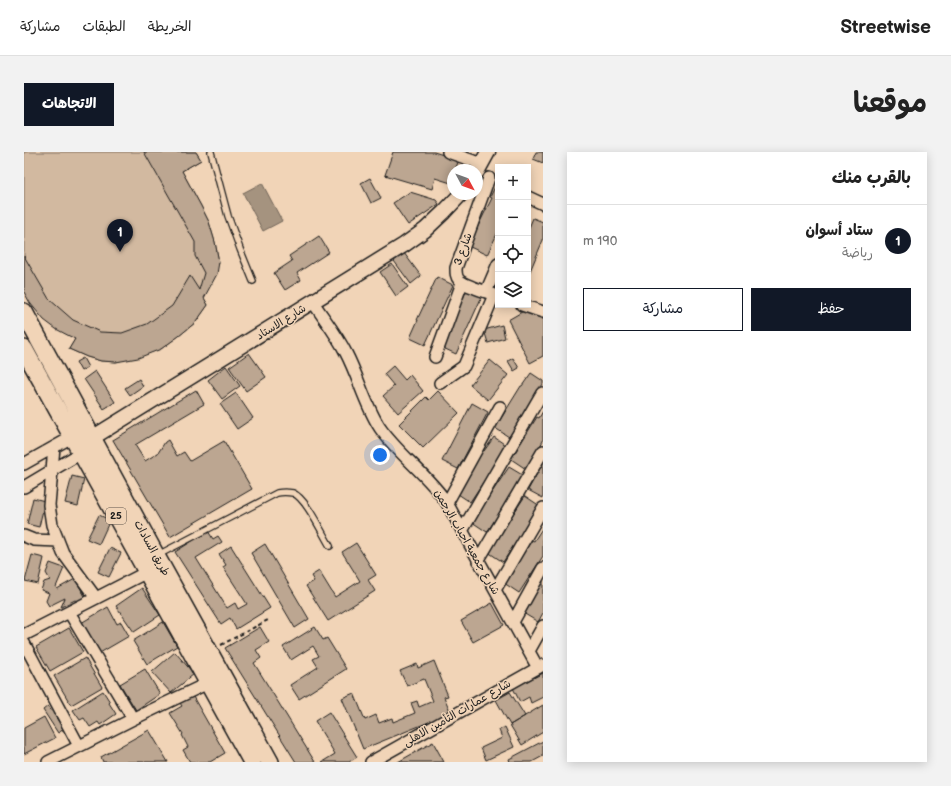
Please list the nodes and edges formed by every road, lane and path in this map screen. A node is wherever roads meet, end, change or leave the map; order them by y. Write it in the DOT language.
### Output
graph roads {
  1 [pos="211,152"];
  2 [pos="448,152"];
  3 [pos="485,170"];
  4 [pos="531,198"];
  5 [pos="455,200"];
  6 [pos="543,204"];
  7 [pos="497,272"];
  8 [pos="253,281"];
  9 [pos="462,283"];
  10 [pos="493,294"];
  11 [pos="313,302"];
  12 [pos="531,308"];
  13 [pos="24,312"];
  14 [pos="543,312"];
  15 [pos="24,349"];
  16 [pos="435,358"];
  17 [pos="440,383"];
  18 [pos="542,393"];
  19 [pos="500,407"];
  20 [pos="72,437"];
  21 [pos="92,438"];
  22 [pos="54,447"];
  23 [pos="543,451"];
  24 [pos="81,453"];
  25 [pos="24,464"];
  26 [pos="52,470"];
  27 [pos="24,487"];
  28 [pos="447,503"];
  29 [pos="543,508"];
  30 [pos="462,531"];
  31 [pos="24,536"];
  32 [pos="58,541"];
  33 [pos="330,546"];
  34 [pos="156,556"];
  35 [pos="478,561"];
  36 [pos="543,568"];
  37 [pos="147,572"];
  38 [pos="494,590"];
  39 [pos="96,598"];
  40 [pos="69,612"];
  41 [pos="268,620"];
  42 [pos="513,622"];
  43 [pos="543,626"];
  44 [pos="24,635"];
  45 [pos="24,643"];
  46 [pos="209,651"];
  47 [pos="528,651"];
  48 [pos="540,666"];
  49 [pos="208,683"];
  50 [pos="133,719"];
  51 [pos="79,746"];
  52 [pos="48,762"];
  53 [pos="252,762"];
  54 [pos="270,762"];
  55 [pos="371,762"];
  1 -- 8 [label="lane"];
  2 -- 3 [label="street"];
  3 -- 9 [label="street, شارع 3"];
  4 -- 6 [label="street"];
  5 -- 11 [label="street, شارع الاستاد"];
  7 -- 10 [label="street"];
  9 -- 10 [label="street, شارع 3"];
  9 -- 16 [label="street"];
  10 -- 17 [label="street"];
  11 -- 21 [label="street, شارع الاستاد"];
  11 -- 28 [label="street, شارع جمعية احباب الرحمن"];
  12 -- 14 [label="street"];
  13 -- 21 [label="main road, طريق السادات / 25"];
  15 -- 20 [label="main road, طريق السادات / 25"];
  18 -- 30 [label="street"];
  19 -- 28 [label="street"];
  20 -- 22 [label="street"];
  20 -- 24 [label="main road, طريق السادات / 25"];
  21 -- 34 [label="main road, طريق السادات / 25"];
  22 -- 25 [label="street"];
  22 -- 26 [label="street"];
  23 -- 35 [label="street"];
  24 -- 26 [label="street"];
  24 -- 37 [label="main road, طريق السادات / 25"];
  26 -- 27 [label="street"];
  26 -- 32 [label="street"];
  28 -- 30 [label="street, شارع جمعية احباب الرحمن"];
  29 -- 38 [label="street"];
  30 -- 35 [label="street, شارع جمعية احباب الرحمن"];
  31 -- 32 [label="street"];
  32 -- 39 [label="street"];
  33 -- 34 [label="lane"];
  34 -- 46 [label="main road, طريق السادات / 25"];
  35 -- 38 [label="street, شارع جمعية احباب الرحمن"];
  36 -- 42 [label="street"];
  37 -- 39 [label="street"];
  37 -- 49 [label="main road, طريق السادات / 25"];
  38 -- 42 [label="street, شارع جمعية احباب الرحمن"];
  39 -- 40 [label="street"];
  40 -- 44 [label="street"];
  40 -- 50 [label="street"];
  41 -- 46 [label="path"];
  42 -- 47 [label="street, شارع جمعية احباب الرحمن"];
  43 -- 47 [label="street"];
  45 -- 51 [label="street"];
  46 -- 54 [label="main road, طريق السادات / 25"];
  47 -- 48 [label="street, شارع جمعية احباب الرحمن"];
  48 -- 55 [label="street, شارع عمارات التأمين الاهلى"];
  49 -- 50 [label="street"];
  49 -- 53 [label="main road, طريق السادات / 25"];
  50 -- 51 [label="street"];
  51 -- 52 [label="street"];
}
